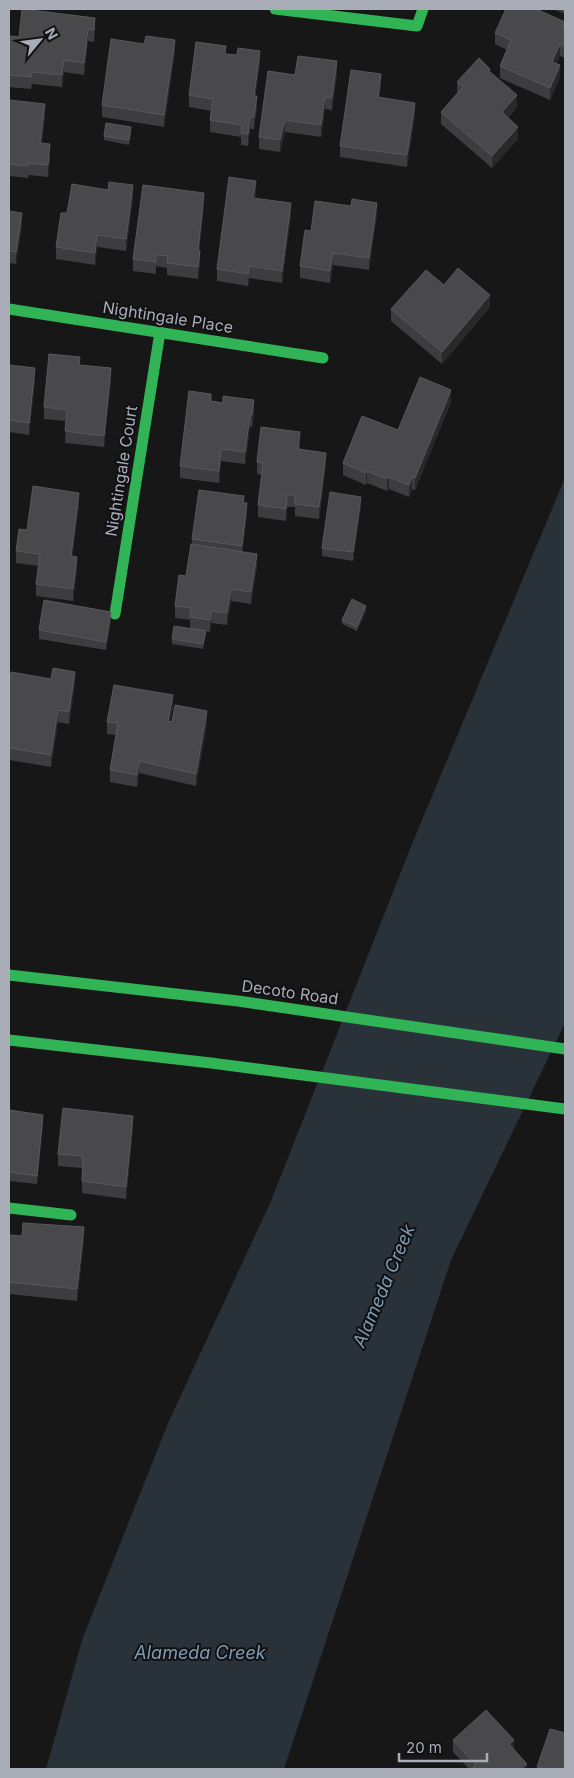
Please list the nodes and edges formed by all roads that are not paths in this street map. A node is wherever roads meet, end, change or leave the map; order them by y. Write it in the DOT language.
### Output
graph roads {
  1 [pos="275,9"];
  2 [pos="424,9"];
  3 [pos="9,309"];
  4 [pos="160,332"];
  5 [pos="323,358"];
  6 [pos="115,614"];
  7 [pos="9,975"];
  8 [pos="9,1040"];
  9 [pos="565,1049"];
  10 [pos="565,1109"];
  11 [pos="9,1208"];
  12 [pos="71,1215"];
  1 -- 2 [label="main road"];
  3 -- 4 [label="main road, Nightingale Place"];
  4 -- 5 [label="main road, Nightingale Place"];
  4 -- 6 [label="main road, Nightingale Court"];
  7 -- 9 [label="main road, Decoto Road"];
  8 -- 10 [label="main road"];
  11 -- 12 [label="main road"];
}
